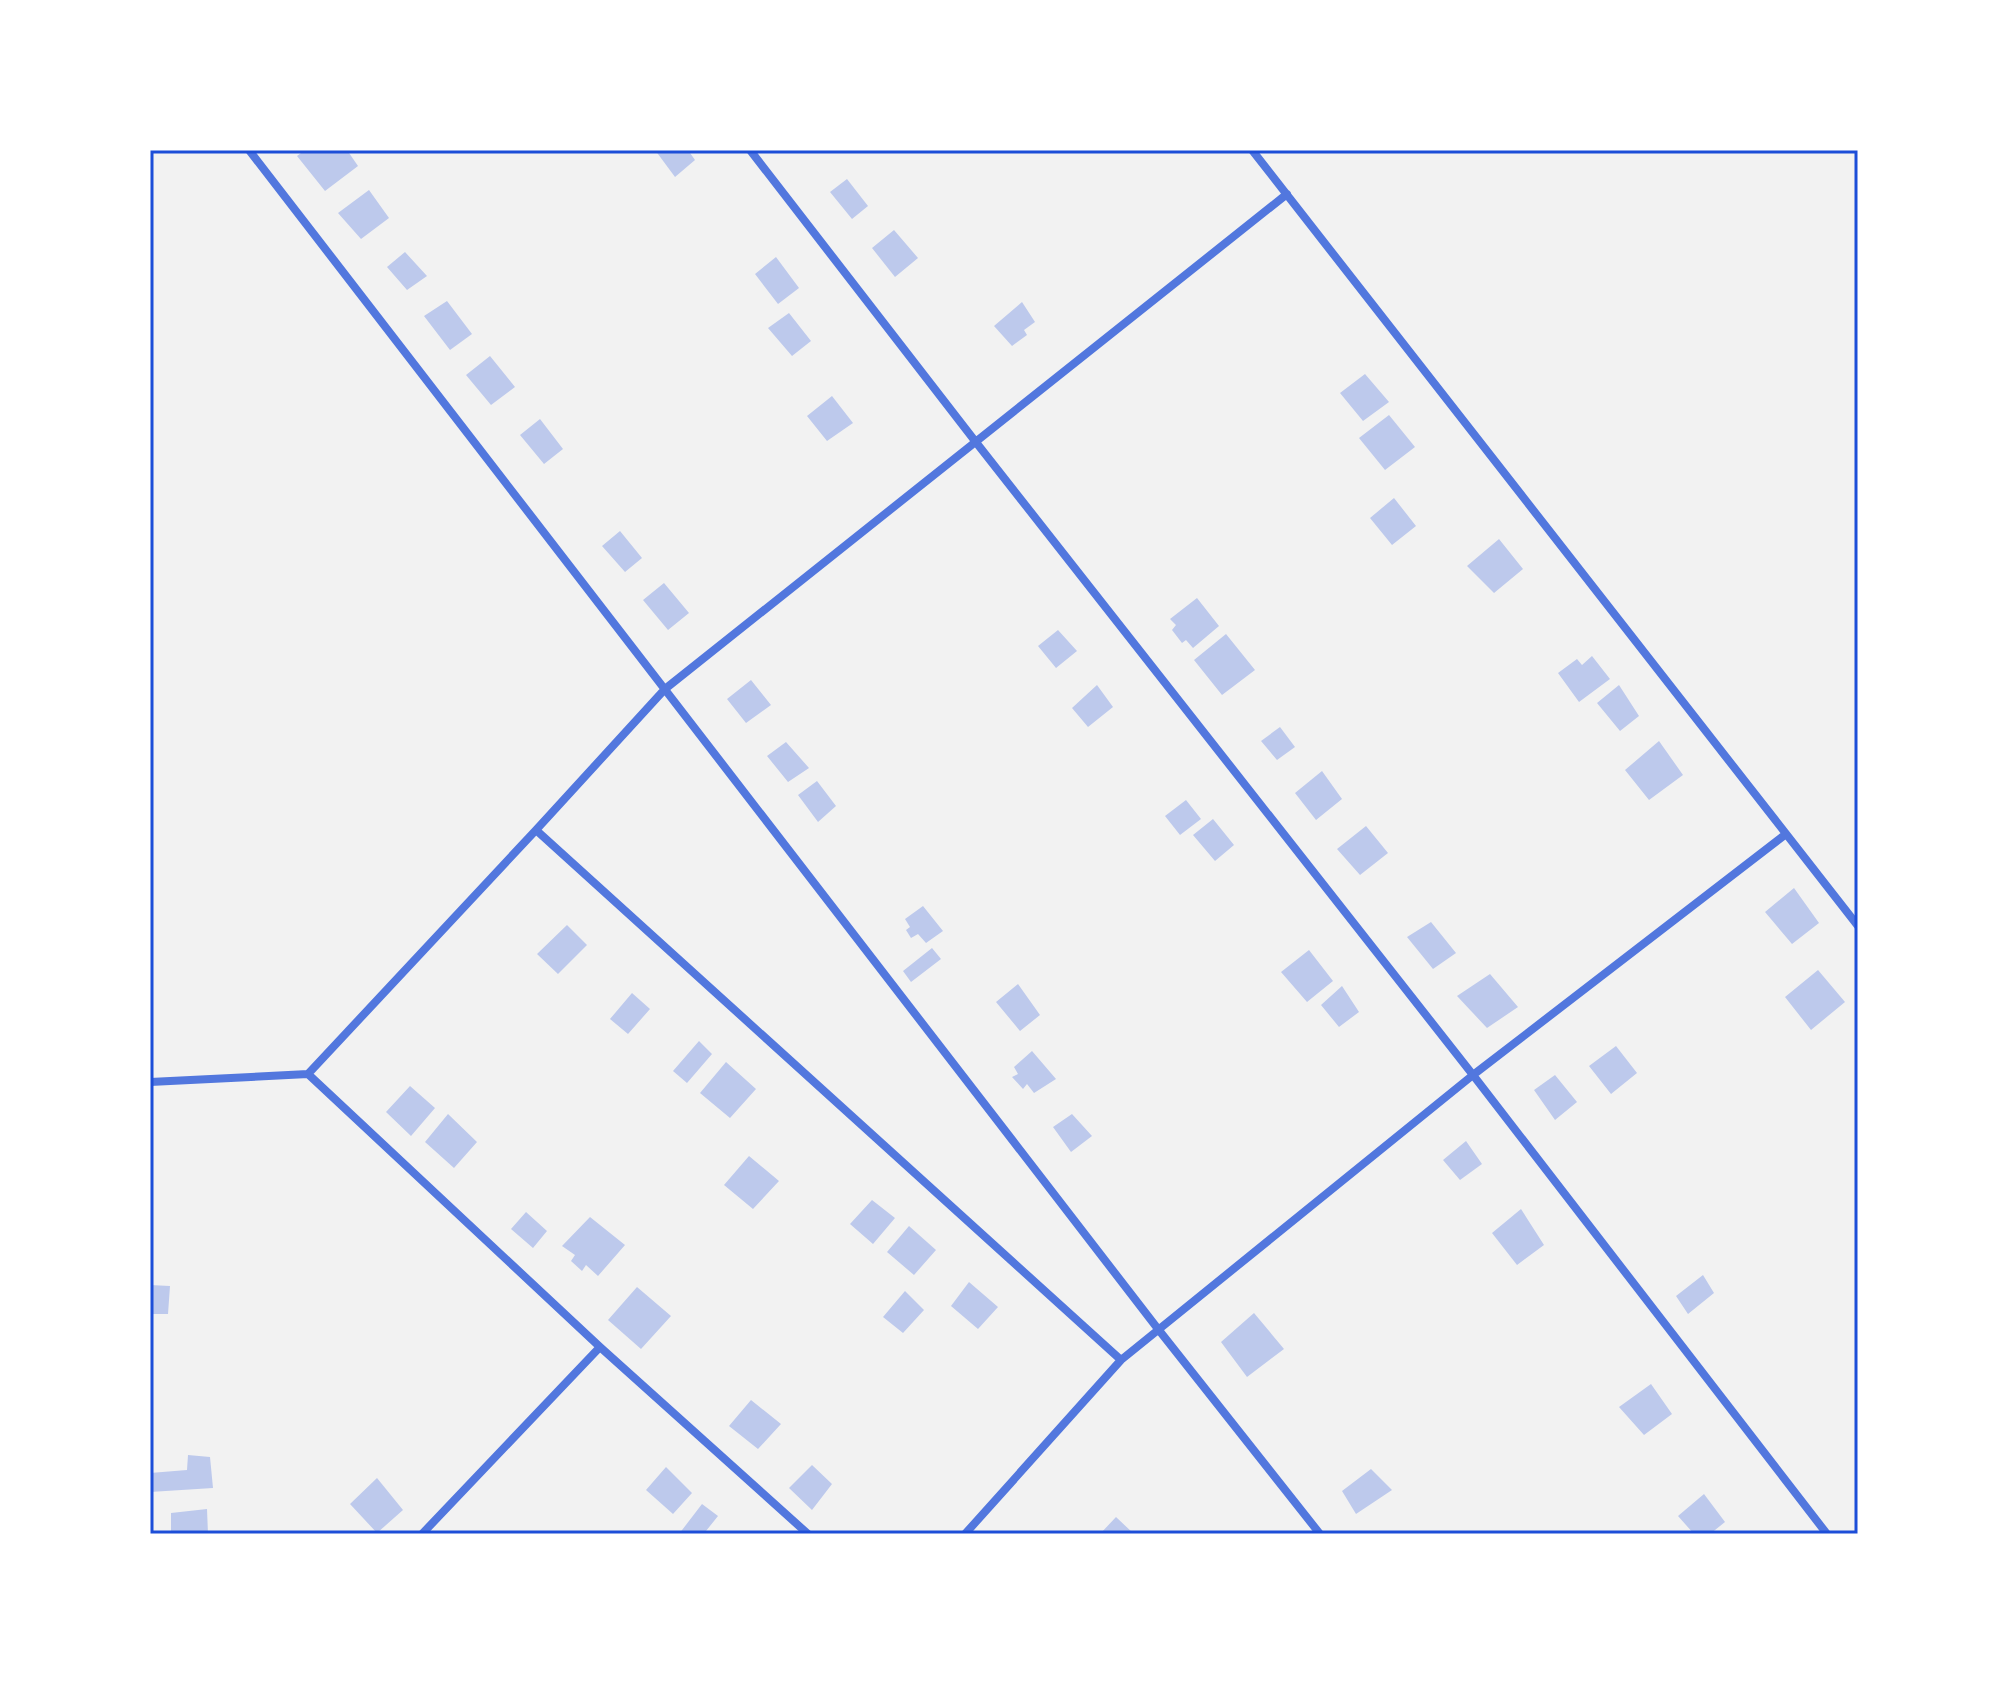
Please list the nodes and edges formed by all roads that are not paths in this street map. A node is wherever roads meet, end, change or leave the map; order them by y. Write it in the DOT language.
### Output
graph roads {
  1 [pos="249,150"];
  2 [pos="750,150"];
  3 [pos="1252,150"];
  4 [pos="1287,194"];
  5 [pos="975,441"];
  6 [pos="665,689"];
  7 [pos="536,830"];
  8 [pos="1786,834"];
  9 [pos="1858,926"];
  10 [pos="308,1074"];
  11 [pos="1473,1075"];
  12 [pos="150,1082"];
  13 [pos="1158,1329"];
  14 [pos="600,1347"];
  15 [pos="1121,1360"];
  16 [pos="422,1534"];
  17 [pos="808,1534"];
  18 [pos="965,1534"];
  19 [pos="1320,1534"];
  20 [pos="1827,1534"];
  1 -- 6 [label="street"];
  2 -- 5 [label="street"];
  3 -- 4 [label="street"];
  4 -- 5 [label="street"];
  4 -- 8 [label="street"];
  5 -- 6 [label="street"];
  5 -- 11 [label="street"];
  6 -- 7 [label="street"];
  6 -- 13 [label="street"];
  7 -- 10 [label="street"];
  7 -- 15 [label="street"];
  8 -- 9 [label="street"];
  8 -- 11 [label="street"];
  10 -- 12 [label="street"];
  10 -- 14 [label="street"];
  11 -- 13 [label="street"];
  11 -- 20 [label="street"];
  13 -- 15 [label="street"];
  13 -- 19 [label="street"];
  14 -- 16 [label="street"];
  14 -- 17 [label="street"];
  15 -- 18 [label="street"];
}
